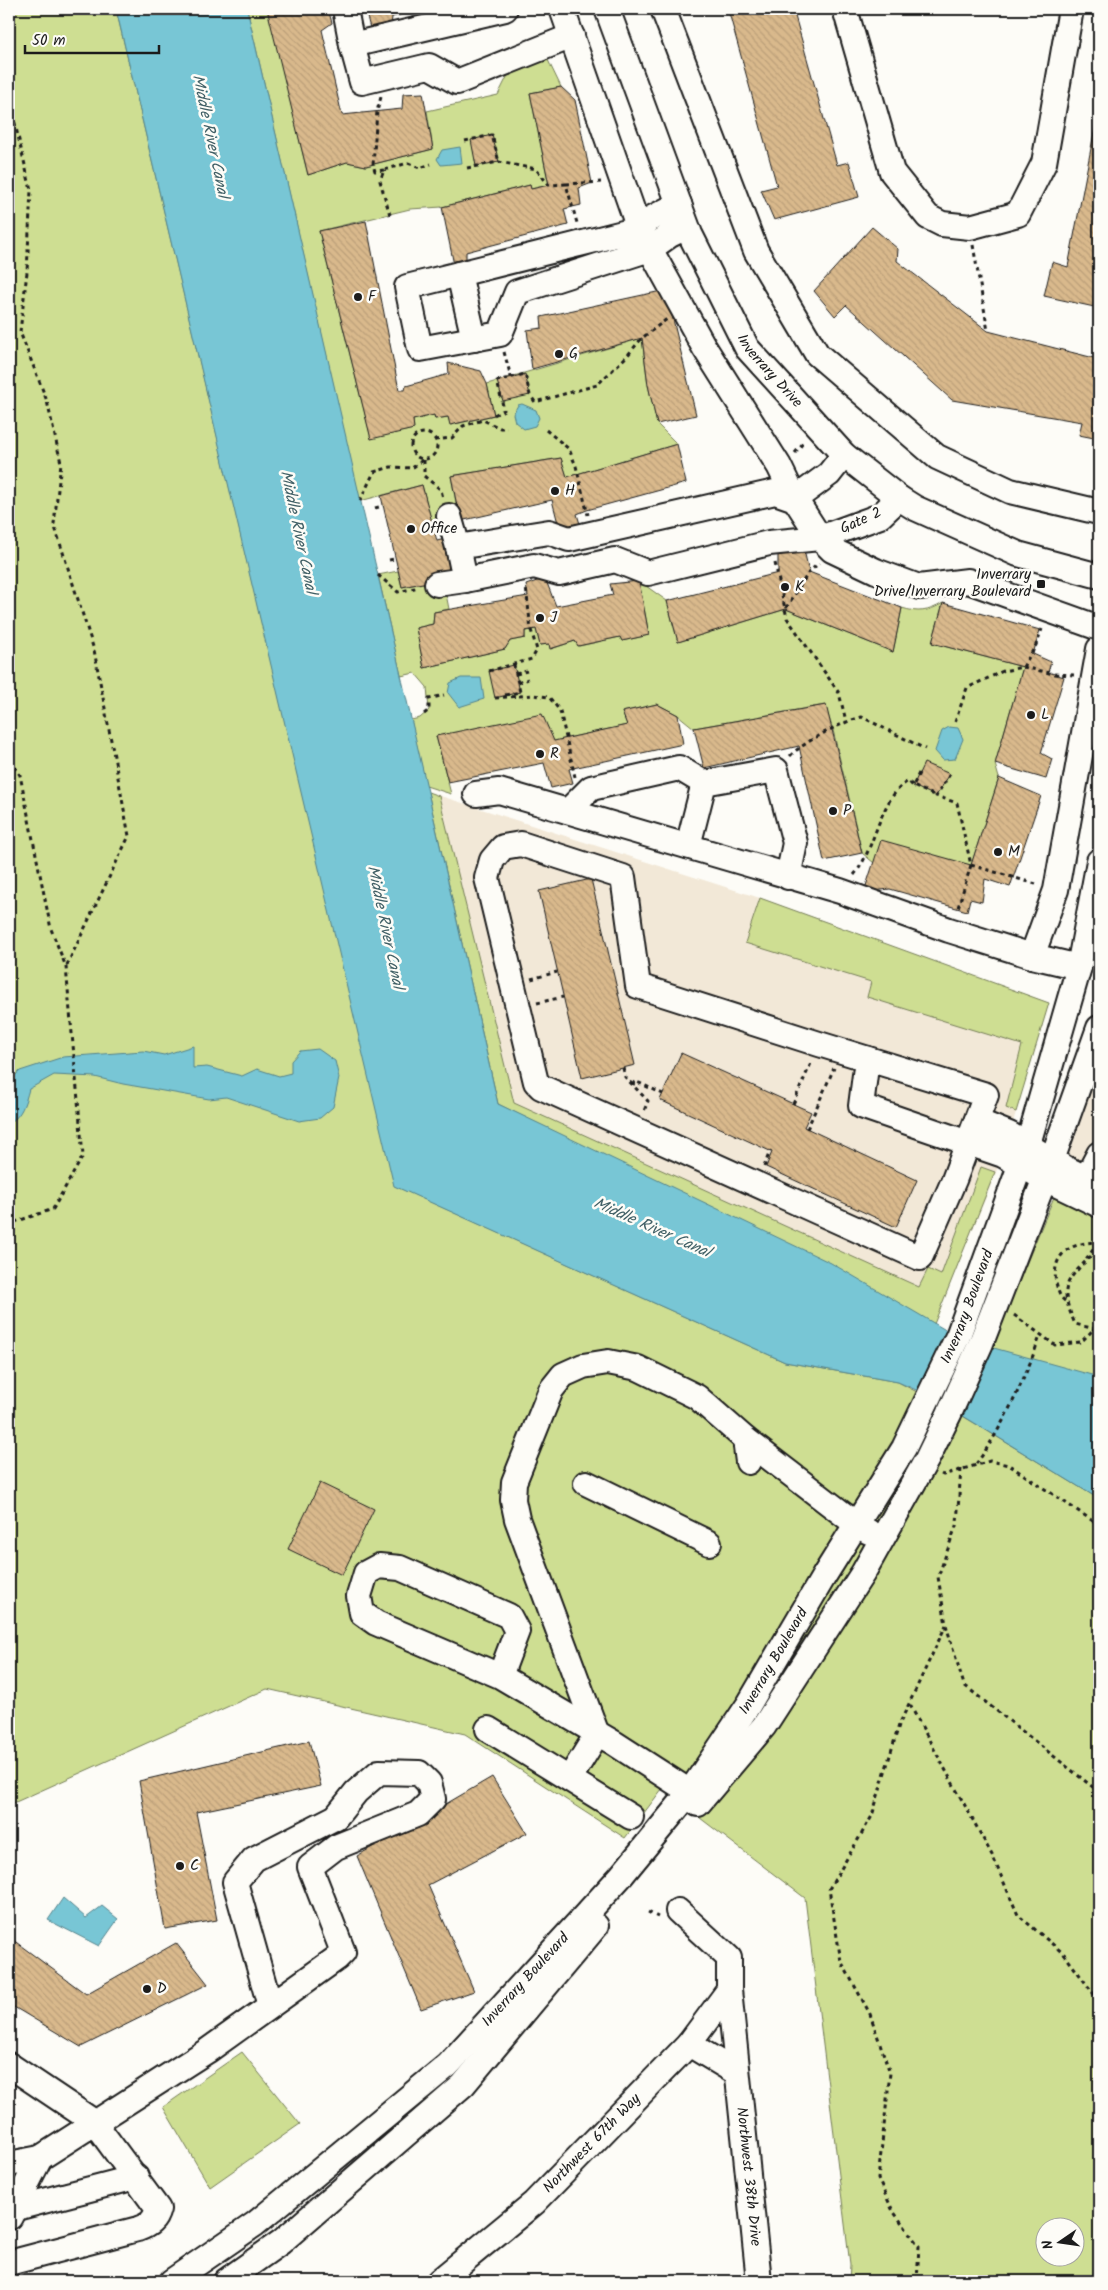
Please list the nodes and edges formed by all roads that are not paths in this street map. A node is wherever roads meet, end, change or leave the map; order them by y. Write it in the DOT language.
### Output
graph roads {
  1 [pos="345,9"];
  2 [pos="506,9"];
  3 [pos="607,9"];
  4 [pos="663,9"];
  5 [pos="846,9"];
  6 [pos="1071,9"];
  7 [pos="570,18"];
  8 [pos="352,45"];
  9 [pos="679,204"];
  10 [pos="687,227"];
  11 [pos="645,239"];
  12 [pos="458,274"];
  13 [pos="474,339"];
  14 [pos="844,455"];
  15 [pos="899,498"];
  16 [pos="795,499"];
  17 [pos="1099,512"];
  18 [pos="449,516"];
  19 [pos="549,532"];
  20 [pos="826,544"];
  21 [pos="458,547"];
  22 [pos="559,573"];
  23 [pos="1099,576"];
  24 [pos="465,580"];
  25 [pos="437,584"];
  26 [pos="1099,628"];
  27 [pos="1099,649"];
  28 [pos="704,783"];
  29 [pos="476,794"];
  30 [pos="574,805"];
  31 [pos="688,846"];
  32 [pos="1099,861"];
  33 [pos="788,877"];
  34 [pos="1032,956"];
  35 [pos="1079,967"];
  36 [pos="1099,1028"];
  37 [pos="867,1059"];
  38 [pos="977,1121"];
  39 [pos="968,1144"];
  40 [pos="1099,1153"];
  41 [pos="1024,1154"];
  42 [pos="1048,1170"];
  43 [pos="1088,1186"];
  44 [pos="1099,1205"];
  45 [pos="744,1439"];
  46 [pos="748,1462"];
  47 [pos="586,1483"];
  48 [pos="856,1524"];
  49 [pos="882,1539"];
  50 [pos="709,1543"];
  51 [pos="500,1676"];
  52 [pos="488,1730"];
  53 [pos="598,1734"];
  54 [pos="570,1778"];
  55 [pos="690,1792"];
  56 [pos="631,1817"];
  57 [pos="678,1911"];
  58 [pos="729,1990"];
  59 [pos="270,2006"];
  60 [pos="689,2044"];
  61 [pos="9,2065"];
  62 [pos="737,2073"];
  63 [pos="94,2122"];
  64 [pos="40,2158"];
  65 [pos="9,2164"];
  66 [pos="136,2177"];
  67 [pos="10,2213"];
  68 [pos="9,2263"];
  69 [pos="9,2274"];
  70 [pos="15,2281"];
  71 [pos="172,2281"];
  72 [pos="226,2281"];
  73 [pos="440,2281"];
  74 [pos="759,2281"];
  1 -- 8 [label="street"];
  2 -- 8 [label="street"];
  3 -- 9 [label="street, Inverrary Drive"];
  4 -- 17 [label="street"];
  5 -- 6 [label="street"];
  7 -- 8 [label="street"];
  7 -- 11 [label="street"];
  9 -- 10 [label="street, Inverrary Drive"];
  9 -- 11 [label="street"];
  10 -- 11 [label="street"];
  10 -- 14 [label="street, Inverrary Drive"];
  11 -- 12 [label="street"];
  11 -- 13 [label="street"];
  11 -- 16 [label="street"];
  12 -- 13 [label="street"];
  12 -- 13 [label="street"];
  14 -- 15 [label="street, Inverrary Drive"];
  14 -- 16 [label="street"];
  15 -- 20 [label="street, Gate 2"];
  15 -- 23 [label="street, Inverrary Drive"];
  16 -- 19 [label="street"];
  16 -- 20 [label="street"];
  18 -- 21 [label="street"];
  19 -- 21 [label="street"];
  19 -- 22 [label="street"];
  20 -- 22 [label="street, Gate 2"];
  20 -- 26 [label="street"];
  21 -- 24 [label="street"];
  22 -- 24 [label="street"];
  24 -- 25 [label="street"];
  27 -- 34 [label="street"];
  28 -- 30 [label="street"];
  28 -- 31 [label="street"];
  28 -- 33 [label="street"];
  29 -- 30 [label="street"];
  30 -- 31 [label="street"];
  31 -- 33 [label="street"];
  32 -- 35 [label="street, Inverrary Boulevard"];
  33 -- 34 [label="street"];
  34 -- 35 [label="street"];
  35 -- 41 [label="street, Inverrary Boulevard"];
  36 -- 42 [label="street, Inverrary Boulevard"];
  37 -- 38 [label="street"];
  37 -- 39 [label="street"];
  37 -- 39 [label="street"];
  38 -- 39 [label="street"];
  38 -- 41 [label="street"];
  39 -- 41 [label="street"];
  40 -- 43 [label="street"];
  41 -- 42 [label="street"];
  41 -- 48 [label="street, Inverrary Boulevard"];
  42 -- 43 [label="street"];
  42 -- 49 [label="street, Inverrary Boulevard"];
  43 -- 44 [label="street"];
  45 -- 46 [label="street"];
  45 -- 48 [label="street"];
  45 -- 53 [label="street"];
  47 -- 50 [label="street"];
  48 -- 49 [label="street"];
  48 -- 55 [label="street, Inverrary Boulevard"];
  49 -- 72 [label="street, Inverrary Boulevard"];
  51 -- 51 [label="street"];
  51 -- 53 [label="street"];
  52 -- 54 [label="street"];
  53 -- 54 [label="street"];
  53 -- 55 [label="street"];
  54 -- 56 [label="street"];
  55 -- 71 [label="street, Inverrary Boulevard"];
  57 -- 58 [label="street, Northwest 38th Drive"];
  58 -- 60 [label="street, Northwest 67th Way"];
  58 -- 62 [label="street, Northwest 38th Drive"];
  59 -- 59 [label="street"];
  59 -- 63 [label="street"];
  60 -- 62 [label="street"];
  60 -- 73 [label="street, Northwest 67th Way"];
  61 -- 63 [label="street"];
  62 -- 74 [label="street, Northwest 38th Drive"];
  63 -- 64 [label="street"];
  63 -- 66 [label="street"];
  64 -- 65 [label="street"];
  64 -- 67 [label="street"];
  66 -- 67 [label="street"];
  66 -- 68 [label="street"];
  69 -- 70 [label="street"];
}
